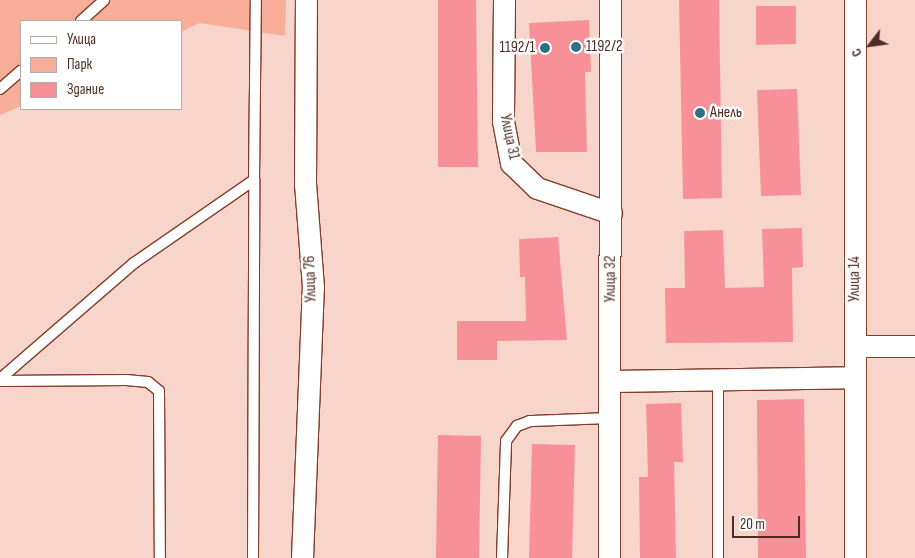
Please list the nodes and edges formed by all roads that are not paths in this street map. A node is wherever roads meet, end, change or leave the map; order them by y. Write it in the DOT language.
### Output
graph roads {
  1 [pos="104,0"];
  2 [pos="256,0"];
  3 [pos="306,0"];
  4 [pos="504,0"];
  5 [pos="610,0"];
  6 [pos="855,0"];
  7 [pos="82,20"];
  8 [pos="20,72"];
  9 [pos="0,88"];
  10 [pos="254,180"];
  11 [pos="610,213"];
  12 [pos="855,346"];
  13 [pos="915,346"];
  14 [pos="854,377"];
  15 [pos="0,380"];
  16 [pos="718,380"];
  17 [pos="611,381"];
  18 [pos="611,418"];
  19 [pos="160,558"];
  20 [pos="254,558"];
  21 [pos="302,558"];
  22 [pos="502,558"];
  23 [pos="609,558"];
  24 [pos="718,558"];
  25 [pos="855,558"];
  1 -- 7 [label="lane"];
  2 -- 10 [label="lane"];
  3 -- 21 [label="street, Улица 76"];
  4 -- 11 [label="street, Улица 31"];
  5 -- 11 [label="street, Улица 32"];
  6 -- 12 [label="street, Улица 14"];
  8 -- 9 [label="lane"];
  10 -- 15 [label="lane"];
  10 -- 20 [label="lane"];
  11 -- 17 [label="street, Улица 32"];
  12 -- 13 [label="street"];
  12 -- 14 [label="street, Улица 14"];
  14 -- 16 [label="street"];
  14 -- 25 [label="street, Улица 14"];
  15 -- 19 [label="lane"];
  16 -- 17 [label="street"];
  16 -- 24 [label="lane"];
  17 -- 18 [label="street, Улица 32"];
  18 -- 22 [label="lane"];
  18 -- 23 [label="street, Улица 32"];
}
